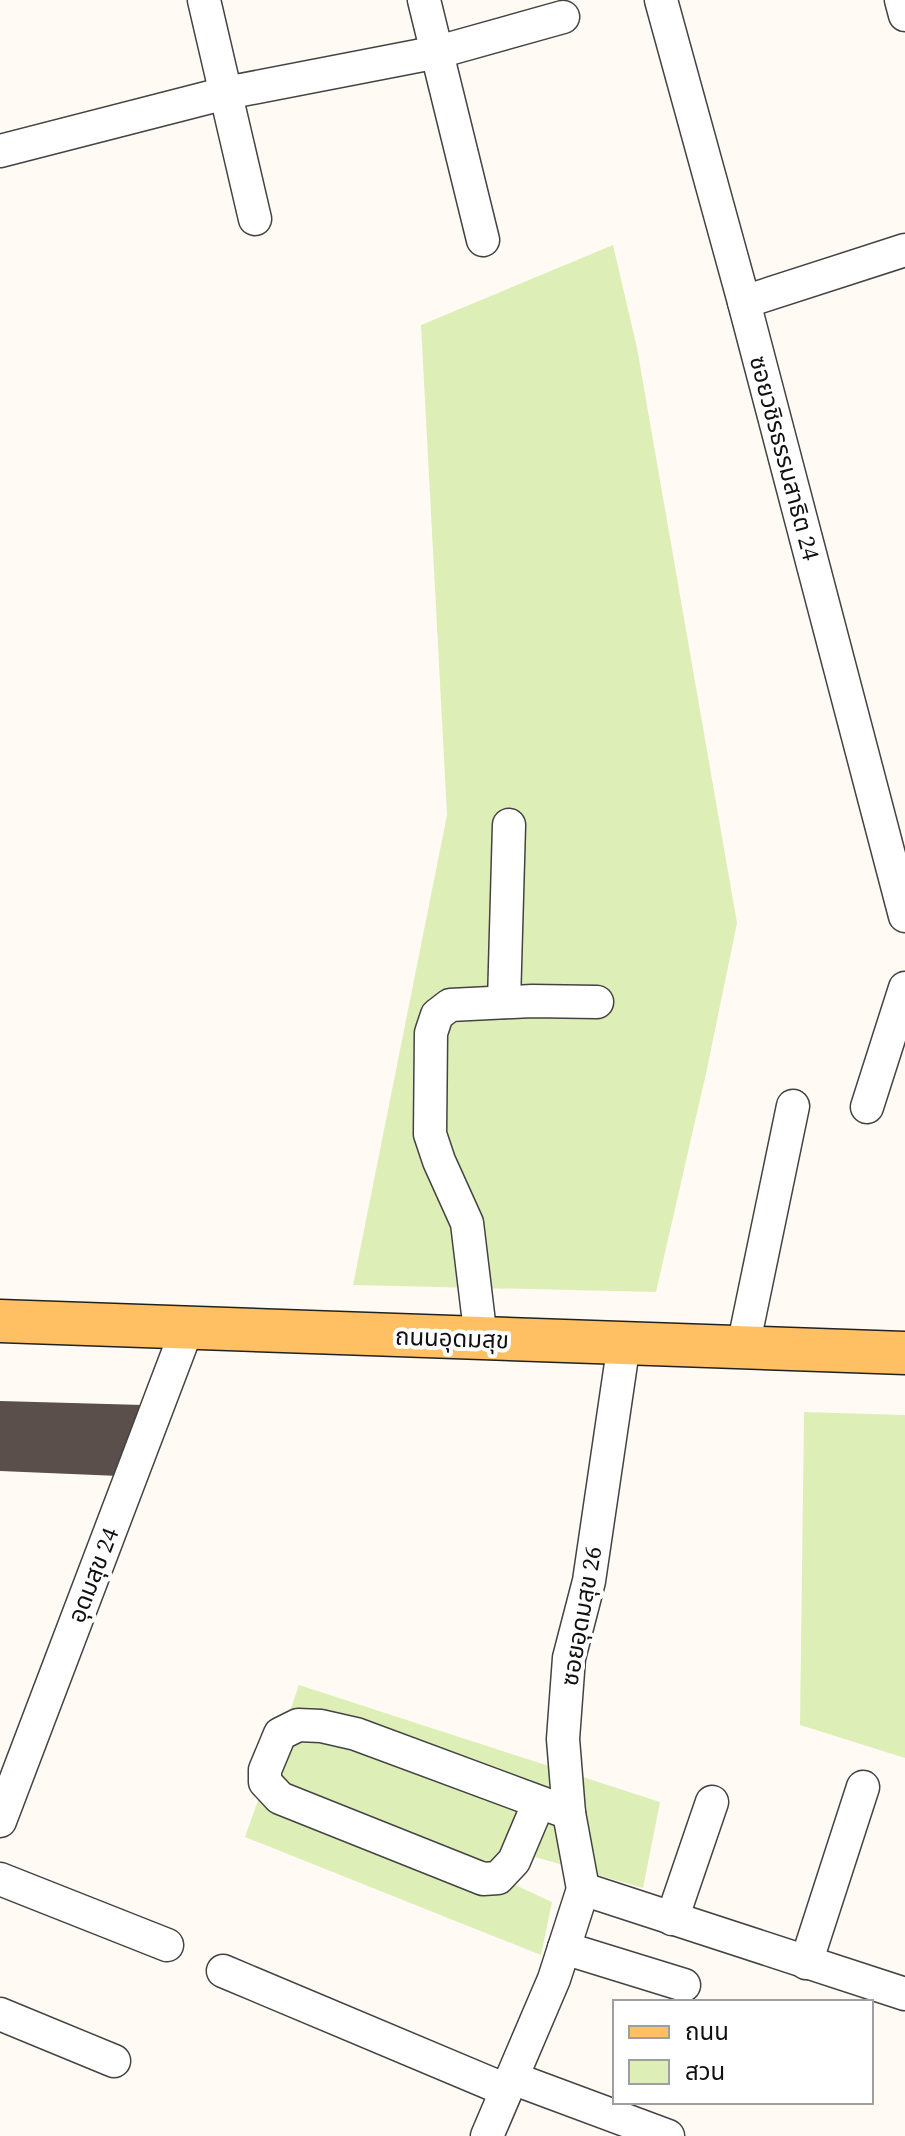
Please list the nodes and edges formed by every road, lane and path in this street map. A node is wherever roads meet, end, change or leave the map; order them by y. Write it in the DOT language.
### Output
graph roads {
  1 [pos="204,0"];
  2 [pos="424,0"];
  3 [pos="661,0"];
  4 [pos="901,0"];
  5 [pos="905,15"];
  6 [pos="563,17"];
  7 [pos="438,52"];
  8 [pos="226,93"];
  9 [pos="0,151"];
  10 [pos="255,219"];
  11 [pos="483,240"];
  12 [pos="905,250"];
  13 [pos="744,302"];
  14 [pos="509,825"];
  15 [pos="905,916"];
  16 [pos="905,988"];
  17 [pos="504,1002"];
  18 [pos="597,1002"];
  19 [pos="793,1106"];
  20 [pos="867,1107"];
  21 [pos="0,1321"];
  22 [pos="187,1329"];
  23 [pos="481,1339"];
  24 [pos="624,1343"];
  25 [pos="743,1347"];
  26 [pos="905,1353"];
  27 [pos="863,1787"];
  28 [pos="539,1802"];
  29 [pos="712,1802"];
  30 [pos="569,1813"];
  31 [pos="0,1821"];
  32 [pos="0,1879"];
  33 [pos="583,1889"];
  34 [pos="672,1919"];
  35 [pos="167,1945"];
  36 [pos="564,1948"];
  37 [pos="806,1963"];
  38 [pos="223,1971"];
  39 [pos="684,1985"];
  40 [pos="905,1994"];
  41 [pos="0,2014"];
  42 [pos="114,2061"];
  43 [pos="509,2084"];
  44 [pos="487,2136"];
  45 [pos="668,2136"];
  1 -- 8 [label="street"];
  2 -- 7 [label="street"];
  3 -- 13 [label="street, ซอยวชิรธรรมสาธิต 24"];
  4 -- 5 [label="street"];
  6 -- 7 [label="street"];
  7 -- 8 [label="street"];
  7 -- 11 [label="street"];
  8 -- 9 [label="street"];
  8 -- 10 [label="street"];
  12 -- 13 [label="street"];
  13 -- 15 [label="street, ซอยวชิรธรรมสาธิต 24"];
  14 -- 17 [label="street"];
  16 -- 20 [label="street"];
  17 -- 18 [label="street"];
  17 -- 23 [label="street"];
  19 -- 25 [label="street"];
  21 -- 22 [label="main road, ถนนอุดมสุข"];
  22 -- 23 [label="main road, ถนนอุดมสุข"];
  22 -- 31 [label="street, อุดมสุข 24"];
  23 -- 24 [label="main road, ถนนอุดมสุข"];
  24 -- 25 [label="main road, ถนนอุดมสุข"];
  24 -- 30 [label="street, ซอยอุดมสุข 26"];
  25 -- 26 [label="main road, ถนนอุดมสุข"];
  27 -- 37 [label="street"];
  28 -- 28 [label="street"];
  28 -- 30 [label="street"];
  29 -- 34 [label="street"];
  30 -- 33 [label="street, ซอยอุดมสุข 26"];
  32 -- 35 [label="street"];
  33 -- 34 [label="street"];
  33 -- 36 [label="street, ซอยอุดมสุข 26"];
  34 -- 37 [label="street"];
  36 -- 39 [label="street"];
  36 -- 43 [label="street, ซอยอุดมสุข 26"];
  37 -- 40 [label="street"];
  38 -- 43 [label="street"];
  41 -- 42 [label="street"];
  43 -- 44 [label="street, ซอยอุดมสุข 26"];
  43 -- 45 [label="street"];
}
